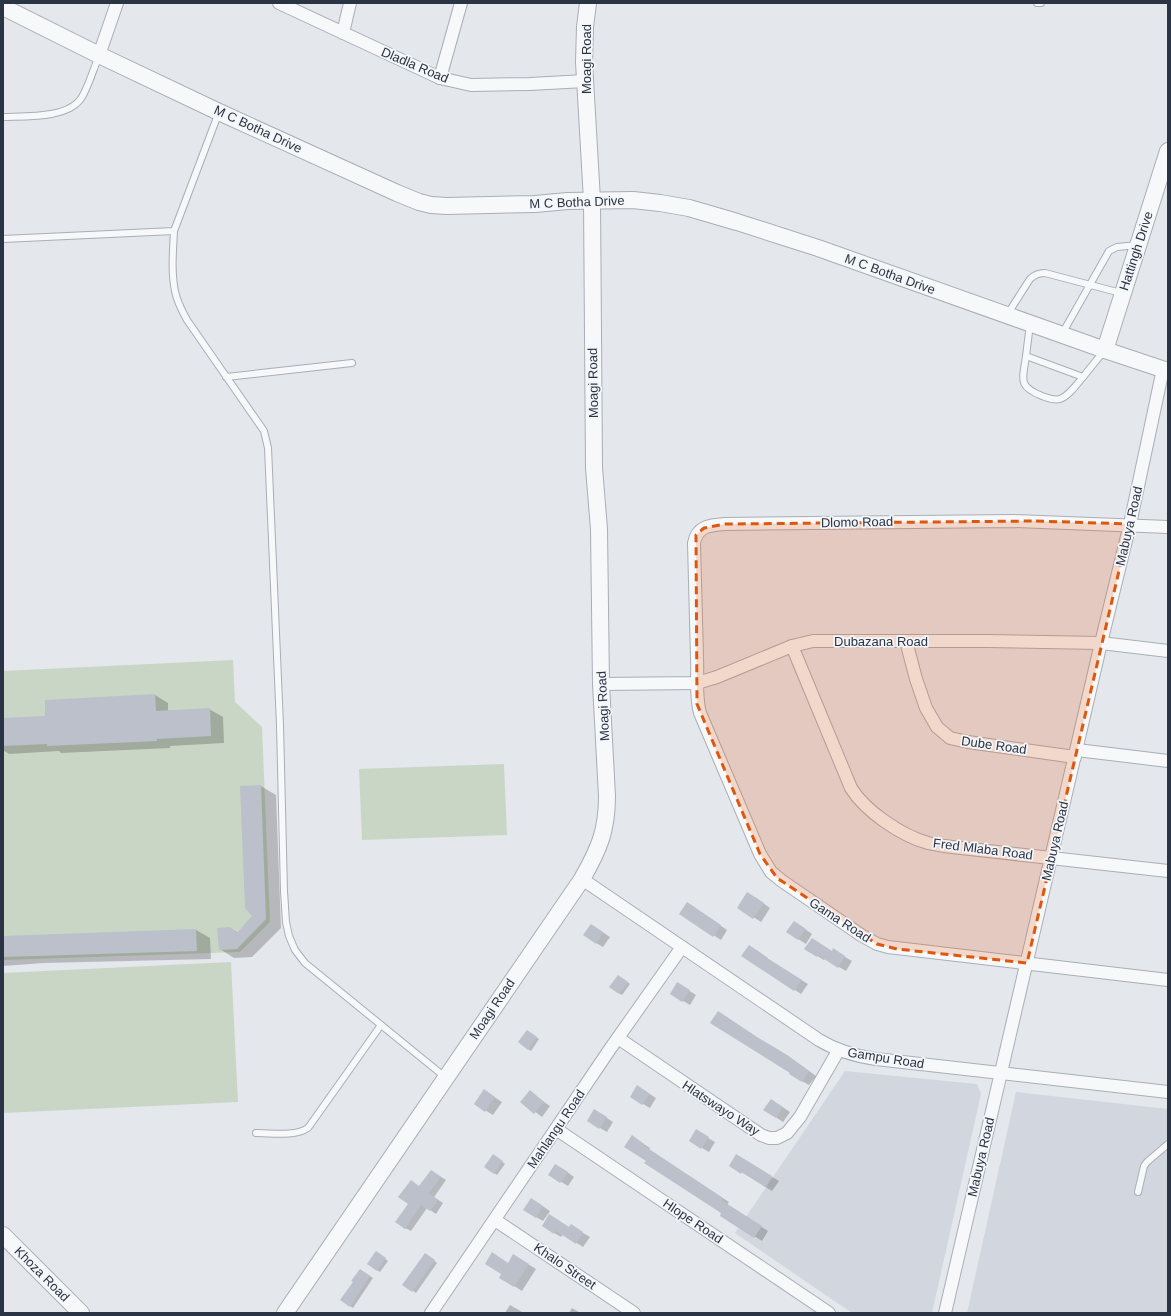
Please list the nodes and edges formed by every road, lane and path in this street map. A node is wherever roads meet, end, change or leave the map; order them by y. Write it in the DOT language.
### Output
graph roads {
  1 [pos="117,3"];
  2 [pos="279,3"];
  3 [pos="350,3"];
  4 [pos="461,3"];
  5 [pos="588,3"];
  6 [pos="1037,3"];
  7 [pos="1041,3"];
  8 [pos="3,7"];
  9 [pos="342,33"];
  10 [pos="99,55"];
  11 [pos="440,78"];
  12 [pos="585,82"];
  13 [pos="219,112"];
  14 [pos="3,117"];
  15 [pos="1168,151"];
  16 [pos="592,200"];
  17 [pos="174,231"];
  18 [pos="3,239"];
  19 [pos="1138,245"];
  20 [pos="1090,285"];
  21 [pos="1123,293"];
  22 [pos="1006,315"];
  23 [pos="1030,324"];
  24 [pos="1061,335"];
  25 [pos="1105,350"];
  26 [pos="1026,356"];
  27 [pos="352,363"];
  28 [pos="1166,370"];
  29 [pos="226,377"];
  30 [pos="1083,377"];
  31 [pos="1130,524"];
  32 [pos="1168,527"];
  33 [pos="906,641"];
  34 [pos="1101,643"];
  35 [pos="792,646"];
  36 [pos="1168,651"];
  37 [pos="697,683"];
  38 [pos="601,684"];
  39 [pos="1076,753"];
  40 [pos="1168,761"];
  41 [pos="1052,858"];
  42 [pos="1168,870"];
  43 [pos="582,879"];
  44 [pos="682,947"];
  45 [pos="1027,963"];
  46 [pos="1168,980"];
  47 [pos="381,1025"];
  48 [pos="618,1038"];
  49 [pos="838,1051"];
  50 [pos="1000,1074"];
  51 [pos="445,1077"];
  52 [pos="1168,1092"];
  53 [pos="556,1129"];
  54 [pos="256,1133"];
  55 [pos="1168,1144"];
  56 [pos="1138,1192"];
  57 [pos="495,1220"];
  58 [pos="3,1235"];
  59 [pos="436,1311"];
  60 [pos="81,1313"];
  61 [pos="285,1313"];
  62 [pos="634,1313"];
  63 [pos="829,1313"];
  64 [pos="945,1313"];
  1 -- 10 [label="street"];
  2 -- 9 [label="street, Dladla Road"];
  3 -- 9 [label="street"];
  4 -- 11 [label="street"];
  5 -- 12 [label="street, Moagi Road"];
  6 -- 7 [label="lane"];
  8 -- 10 [label="street, M C Botha Drive"];
  9 -- 11 [label="street, Dladla Road"];
  10 -- 13 [label="street, M C Botha Drive"];
  10 -- 14 [label="lane"];
  11 -- 12 [label="street, Dladla Road"];
  12 -- 16 [label="street, Moagi Road"];
  13 -- 16 [label="street, M C Botha Drive"];
  13 -- 17 [label="lane"];
  15 -- 19 [label="street, Hattingh Drive"];
  16 -- 22 [label="street, M C Botha Drive"];
  16 -- 38 [label="street, Moagi Road"];
  17 -- 18 [label="lane"];
  17 -- 29 [label="lane"];
  19 -- 20 [label="lane"];
  19 -- 21 [label="street, Hattingh Drive"];
  20 -- 21 [label="lane"];
  20 -- 22 [label="lane"];
  20 -- 24 [label="lane"];
  21 -- 25 [label="street, Hattingh Drive"];
  22 -- 23 [label="street, M C Botha Drive"];
  23 -- 24 [label="street, M C Botha Drive"];
  23 -- 26 [label="lane"];
  24 -- 25 [label="street, M C Botha Drive"];
  25 -- 28 [label="street, M C Botha Drive"];
  25 -- 30 [label="lane"];
  26 -- 30 [label="lane"];
  26 -- 30 [label="lane"];
  27 -- 29 [label="lane"];
  28 -- 31 [label="street, Mabuya Road"];
  29 -- 47 [label="lane"];
  31 -- 32 [label="street, Dlomo Road"];
  31 -- 34 [label="street, Mabuya Road"];
  31 -- 37 [label="street, Dlomo Road"];
  33 -- 34 [label="street, Dubazana Road"];
  33 -- 35 [label="street, Dubazana Road"];
  33 -- 39 [label="street, Dube Road"];
  34 -- 36 [label="street, Dubazana Road"];
  34 -- 39 [label="street, Mabuya Road"];
  35 -- 37 [label="street, Dubazana Road"];
  35 -- 41 [label="street, Fred Mlaba Road"];
  37 -- 38 [label="street, Dubazana Road"];
  37 -- 45 [label="street, Gama Road"];
  38 -- 43 [label="street, Moagi Road"];
  39 -- 40 [label="street, Dube Road"];
  39 -- 41 [label="street, Mabuya Road"];
  41 -- 42 [label="street, Fred Mlaba Road"];
  41 -- 45 [label="street, Mabuya Road"];
  43 -- 44 [label="street, Gampu Road"];
  43 -- 51 [label="street, Moagi Road"];
  44 -- 48 [label="street, Mahlangu Road"];
  44 -- 49 [label="street, Gampu Road"];
  45 -- 46 [label="street, Gama Road"];
  45 -- 50 [label="street, Mabuya Road"];
  47 -- 51 [label="lane"];
  47 -- 54 [label="lane"];
  48 -- 49 [label="street, Hlatswayo Way"];
  48 -- 53 [label="street, Mahlangu Road"];
  49 -- 50 [label="street, Gampu Road"];
  50 -- 52 [label="street, Gampu Road"];
  50 -- 64 [label="street, Mabuya Road"];
  51 -- 61 [label="street, Moagi Road"];
  53 -- 57 [label="street, Mahlangu Road"];
  53 -- 63 [label="street, Hlope Road"];
  55 -- 56 [label="lane"];
  57 -- 59 [label="street, Mahlangu Road"];
  57 -- 62 [label="street, Khalo Street"];
  58 -- 60 [label="street, Khoza Road"];
}
